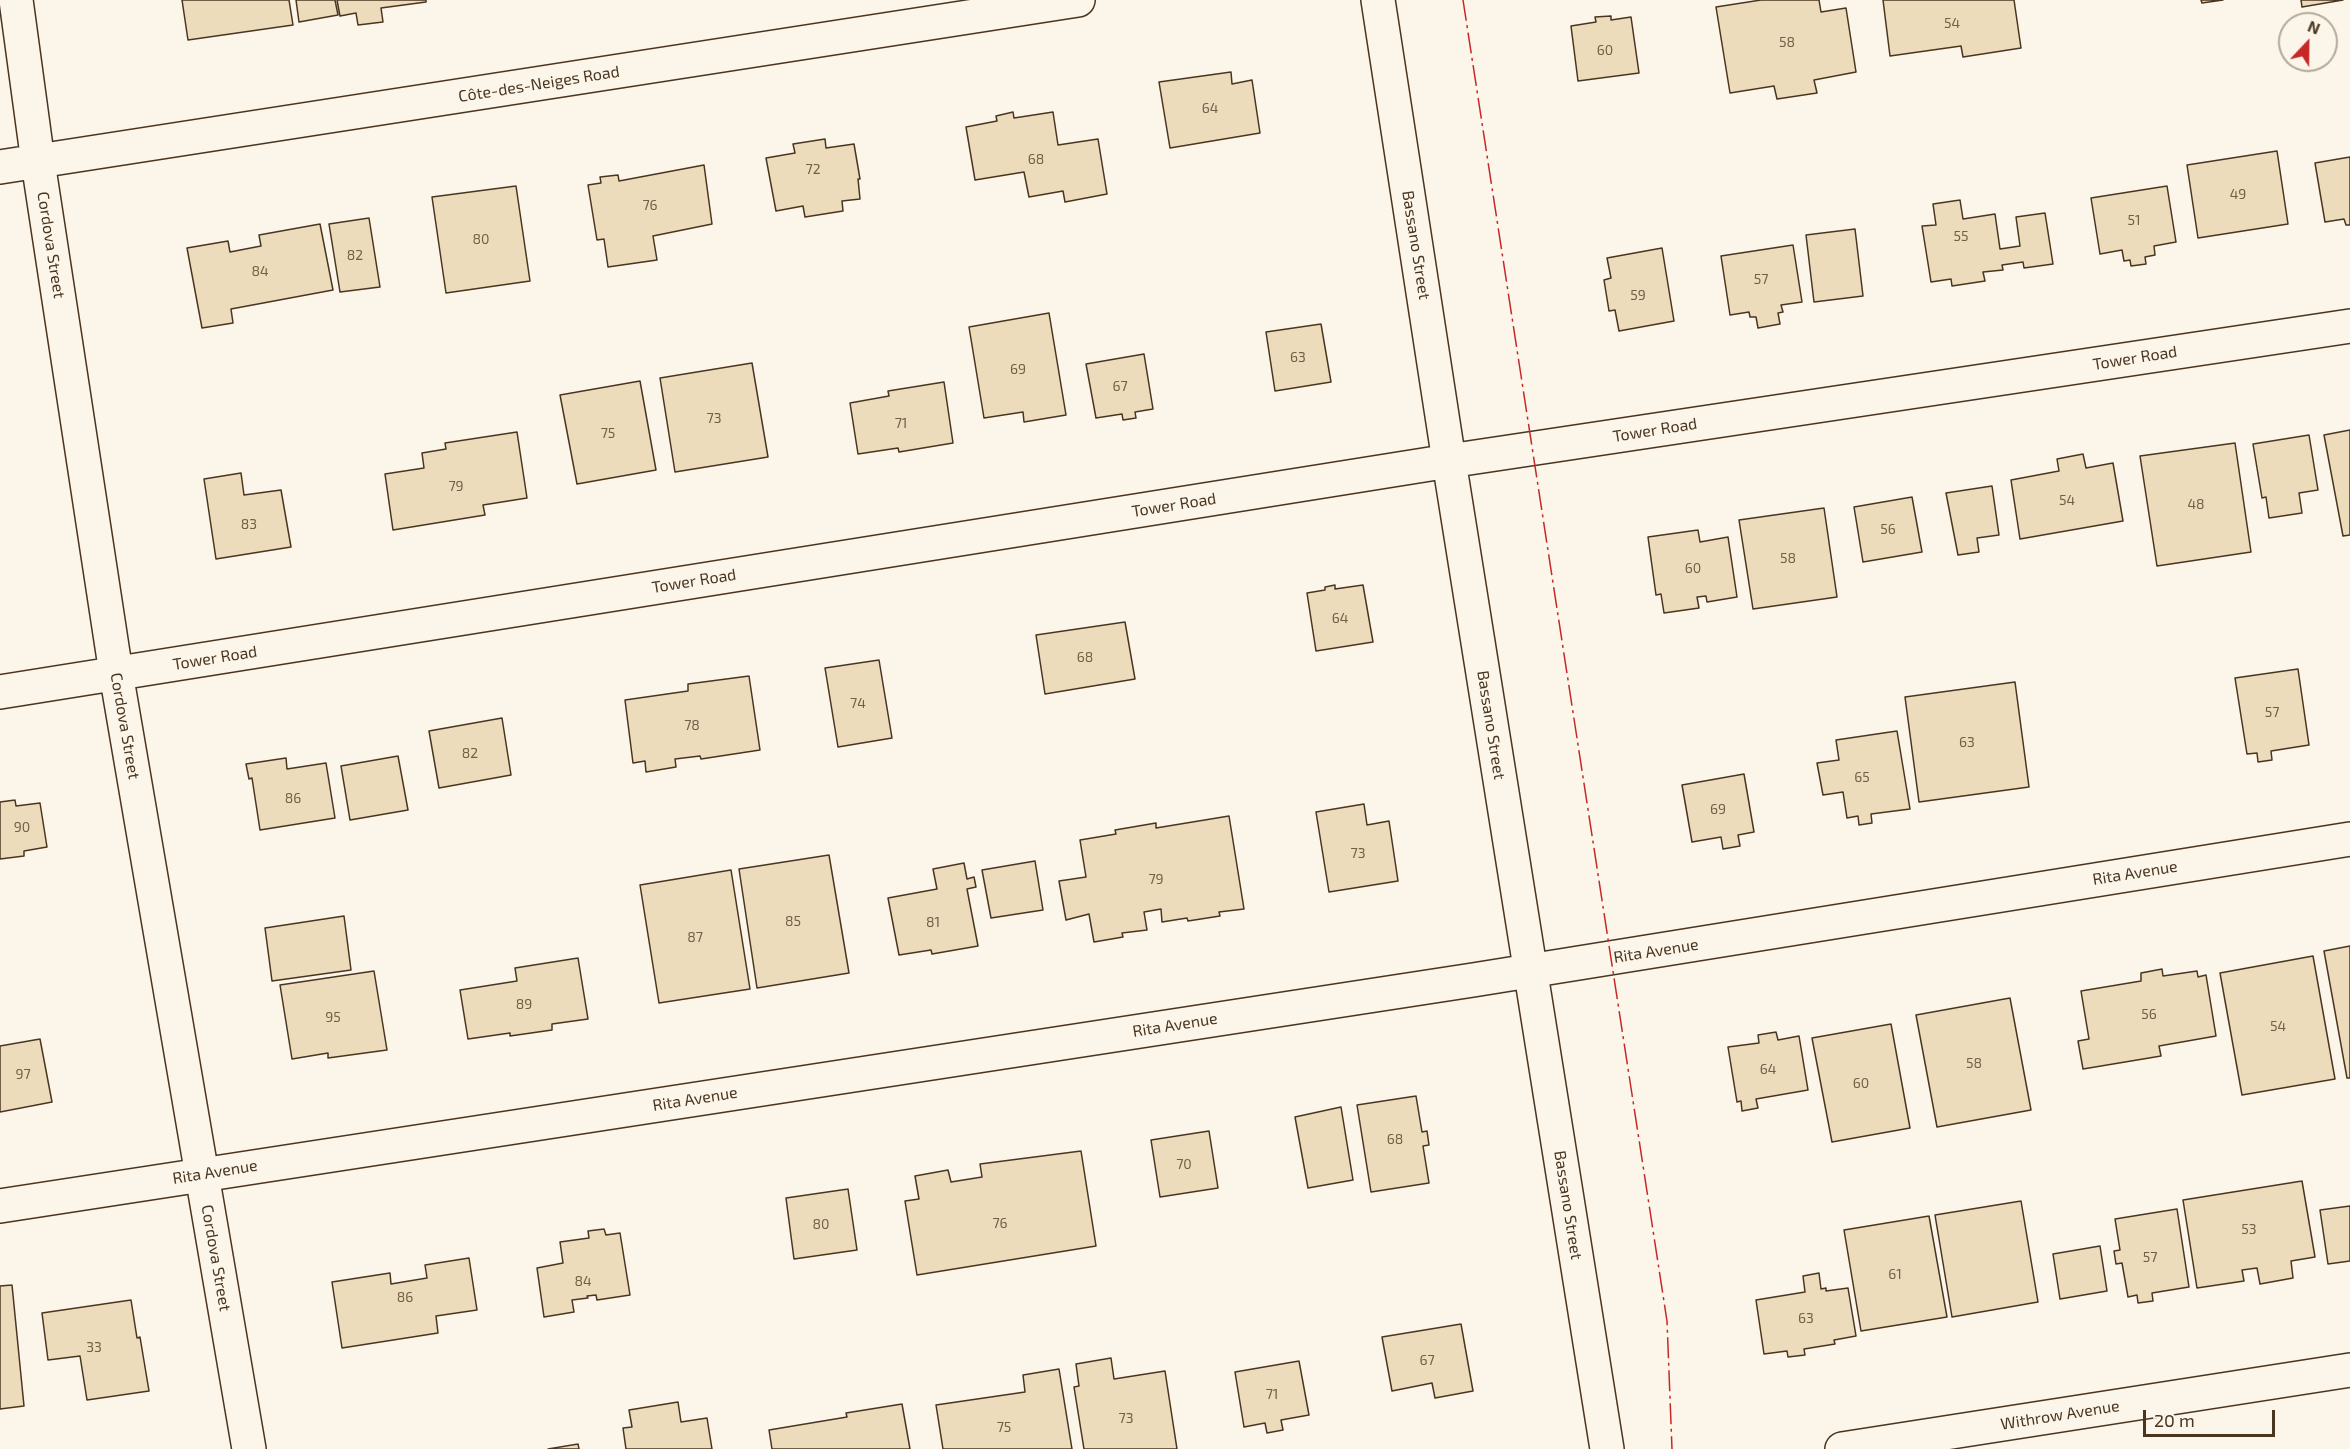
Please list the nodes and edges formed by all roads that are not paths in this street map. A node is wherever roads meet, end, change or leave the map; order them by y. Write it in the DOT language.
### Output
graph roads {
  1 [pos="16,0"];
  2 [pos="1078,0"];
  3 [pos="1378,0"];
  4 [pos="38,162"];
  5 [pos="0,167"];
  6 [pos="2350,326"];
  7 [pos="1449,461"];
  8 [pos="116,674"];
  9 [pos="0,692"];
  10 [pos="2350,839"];
  11 [pos="1531,971"];
  12 [pos="202,1174"];
  13 [pos="0,1206"];
  14 [pos="2350,1370"];
  15 [pos="249,1449"];
  16 [pos="1607,1449"];
  17 [pos="1842,1449"];
  1 -- 4 [label="street, Cordova Street"];
  2 -- 4 [label="street, Côte-des-Neiges Road"];
  3 -- 7 [label="street, Bassano Street"];
  4 -- 5 [label="street, Côte-des-Neiges Road"];
  4 -- 8 [label="street, Cordova Street"];
  6 -- 7 [label="street, Tower Road"];
  7 -- 8 [label="street, Tower Road"];
  7 -- 11 [label="street, Bassano Street"];
  8 -- 9 [label="street, Tower Road"];
  8 -- 12 [label="street, Cordova Street"];
  10 -- 11 [label="street, Rita Avenue"];
  11 -- 12 [label="street, Rita Avenue"];
  11 -- 16 [label="street, Bassano Street"];
  12 -- 13 [label="street, Rita Avenue"];
  12 -- 15 [label="street, Cordova Street"];
  14 -- 17 [label="street, Withrow Avenue"];
}
